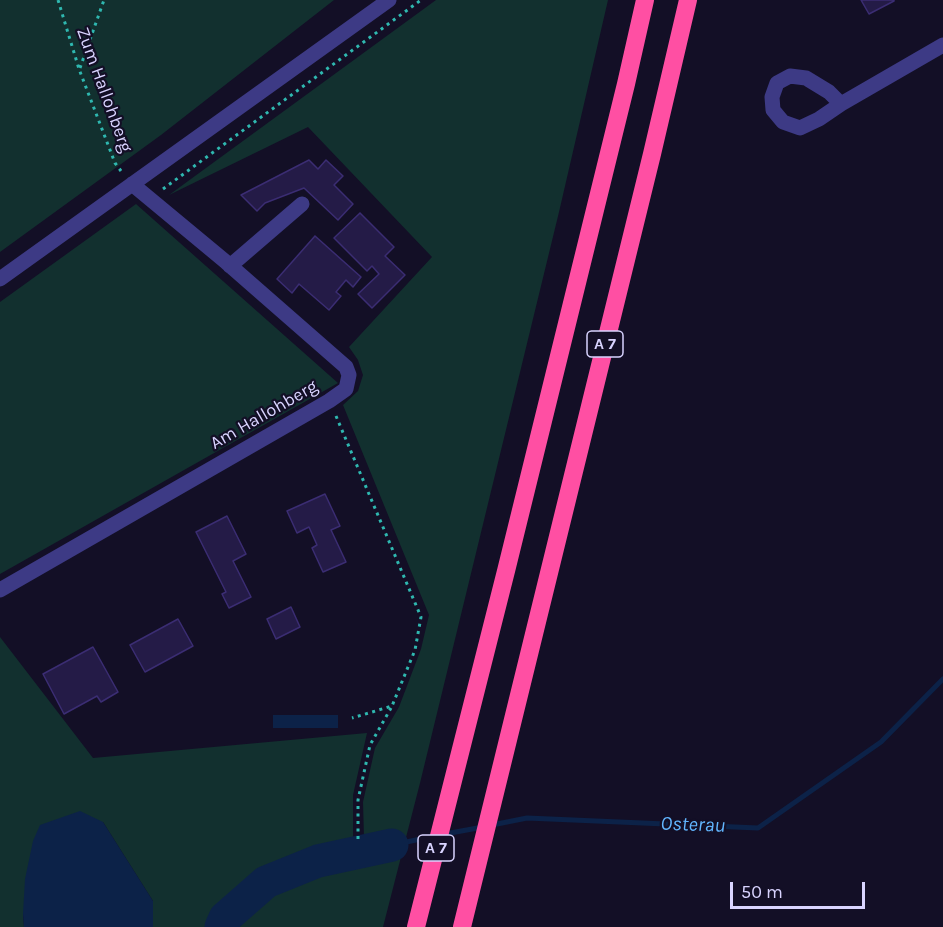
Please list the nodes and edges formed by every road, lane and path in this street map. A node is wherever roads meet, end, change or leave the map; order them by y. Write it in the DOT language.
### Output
graph roads {
  1 [pos="58,0"];
  2 [pos="104,0"];
  3 [pos="389,0"];
  4 [pos="422,0"];
  5 [pos="645,0"];
  6 [pos="688,0"];
  7 [pos="943,45"];
  8 [pos="79,69"];
  9 [pos="841,104"];
  10 [pos="132,184"];
  11 [pos="149,198"];
  12 [pos="302,204"];
  13 [pos="230,266"];
  14 [pos="0,279"];
  15 [pos="329,401"];
  16 [pos="0,590"];
  17 [pos="392,706"];
  18 [pos="352,718"];
  19 [pos="358,839"];
  20 [pos="418,920"];
  21 [pos="462,927"];
  1 -- 8 [label="path, Zum Hallohberg"];
  2 -- 8 [label="path"];
  3 -- 10 [label="street"];
  4 -- 11 [label="path"];
  5 -- 20 [label="highway, A 7"];
  6 -- 21 [label="highway, A 7"];
  7 -- 9 [label="street"];
  8 -- 10 [label="path, Zum Hallohberg"];
  10 -- 11 [label="street, Am Hallohberg"];
  10 -- 14 [label="street"];
  11 -- 13 [label="street, Am Hallohberg"];
  12 -- 13 [label="street"];
  13 -- 15 [label="street, Am Hallohberg"];
  15 -- 16 [label="street, Am Hallohberg"];
  15 -- 17 [label="path"];
  17 -- 18 [label="path"];
  17 -- 19 [label="path"];
}
